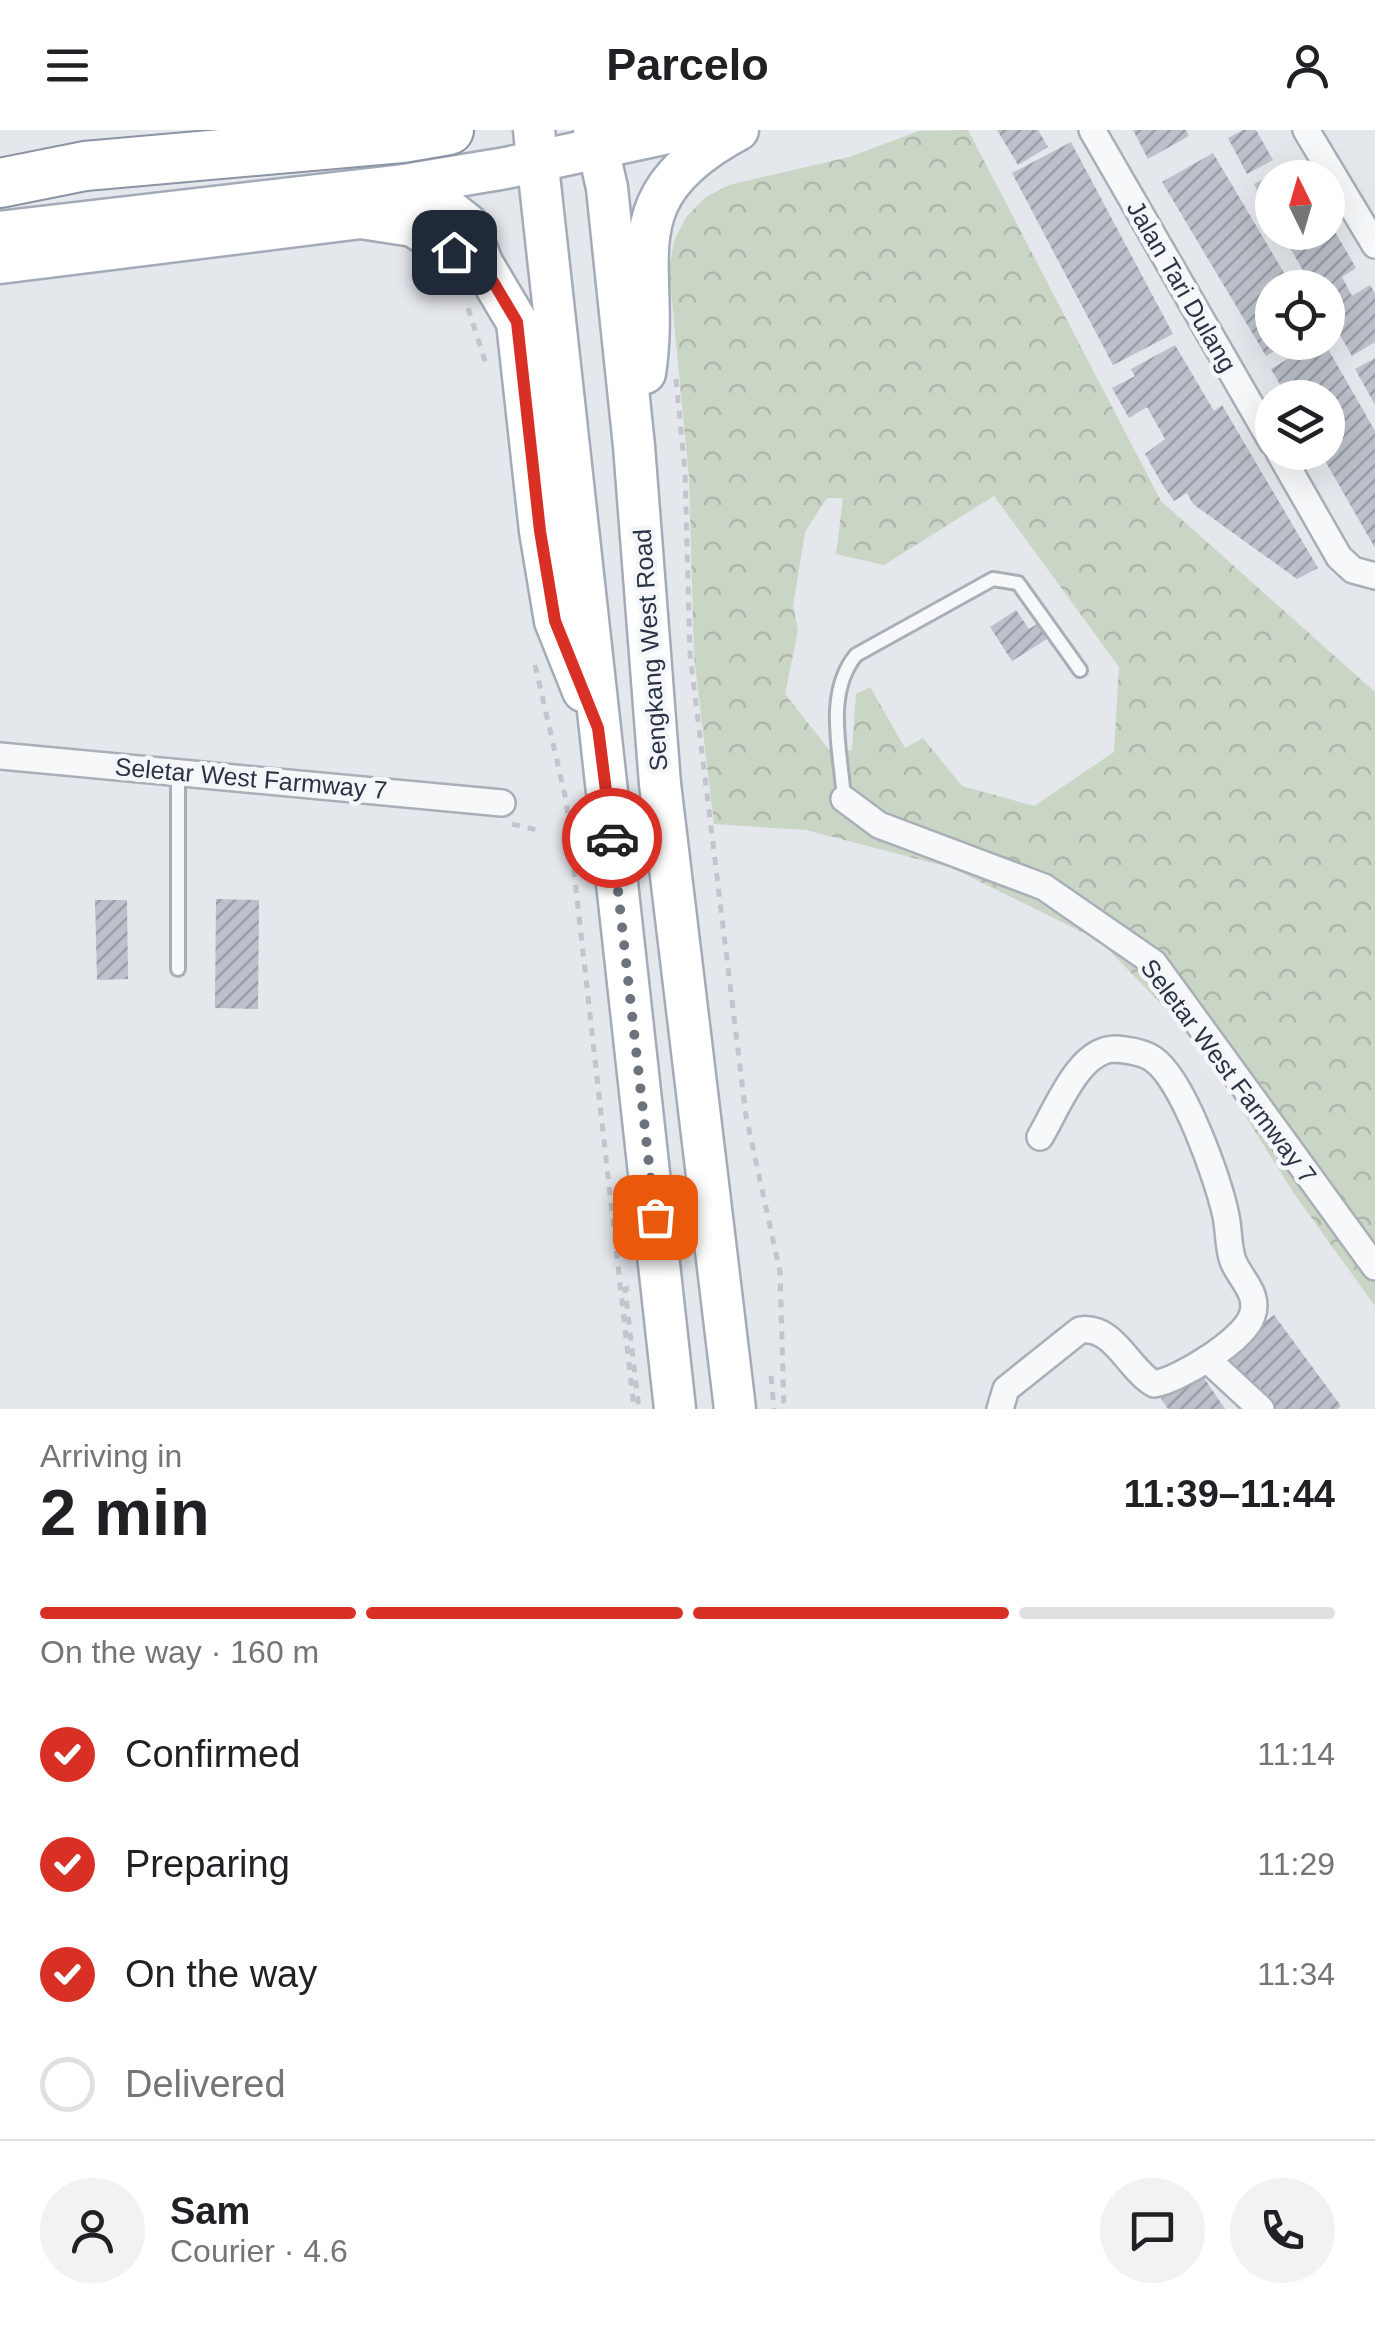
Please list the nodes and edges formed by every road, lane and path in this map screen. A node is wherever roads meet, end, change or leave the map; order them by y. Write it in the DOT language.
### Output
graph roads {
  1 [pos="449,130"];
  2 [pos="682,130"];
  3 [pos="738,130"];
  4 [pos="1092,130"];
  5 [pos="1306,130"];
  6 [pos="595,139"];
  7 [pos="538,162"];
  8 [pos="0,183"];
  9 [pos="404,185"];
  10 [pos="0,232"];
  11 [pos="1375,245"];
  12 [pos="0,263"];
  13 [pos="482,263"];
  14 [pos="676,375"];
  15 [pos="1255,413"];
  16 [pos="634,446"];
  17 [pos="1288,470"];
  18 [pos="1371,576"];
  19 [pos="1080,670"];
  20 [pos="598,728"];
  21 [pos="0,756"];
  22 [pos="178,770"];
  23 [pos="844,799"];
  24 [pos="566,800"];
  25 [pos="502,802"];
  26 [pos="178,969"];
  27 [pos="1040,1137"];
  28 [pos="1375,1267"];
  29 [pos="628,1279"];
  30 [pos="624,1289"];
  31 [pos="1207,1360"];
  32 [pos="771,1376"];
  33 [pos="634,1409"];
  34 [pos="675,1409"];
  35 [pos="735,1409"];
  36 [pos="774,1409"];
  37 [pos="784,1409"];
  38 [pos="1000,1409"];
  39 [pos="1261,1409"];
  1 -- 8 [label="highway"];
  2 -- 6 [label="main road"];
  3 -- 16 [label="main road"];
  4 -- 15 [label="street, Jalan Tari Dulang"];
  5 -- 11 [label="street"];
  6 -- 7 [label="main road"];
  6 -- 16 [label="main road, Sengkang West Road"];
  7 -- 9 [label="main road"];
  7 -- 20 [label="main road"];
  9 -- 10 [label="main road"];
  9 -- 13 [label="main road"];
  12 -- 13 [label="main road"];
  13 -- 20 [label="main road"];
  14 -- 37 [label="path"];
  16 -- 35 [label="main road, Sengkang West Road"];
  17 -- 18 [label="street"];
  19 -- 23 [label="lane"];
  20 -- 34 [label="main road"];
  21 -- 22 [label="street, Seletar West Farmway 7"];
  22 -- 25 [label="street, Seletar West Farmway 7"];
  22 -- 26 [label="lane"];
  23 -- 28 [label="street, Seletar West Farmway 7"];
  24 -- 33 [label="path"];
  27 -- 31 [label="street"];
  29 -- 30 [label="path"];
  31 -- 38 [label="street"];
  31 -- 39 [label="street"];
  32 -- 36 [label="path"];
}
